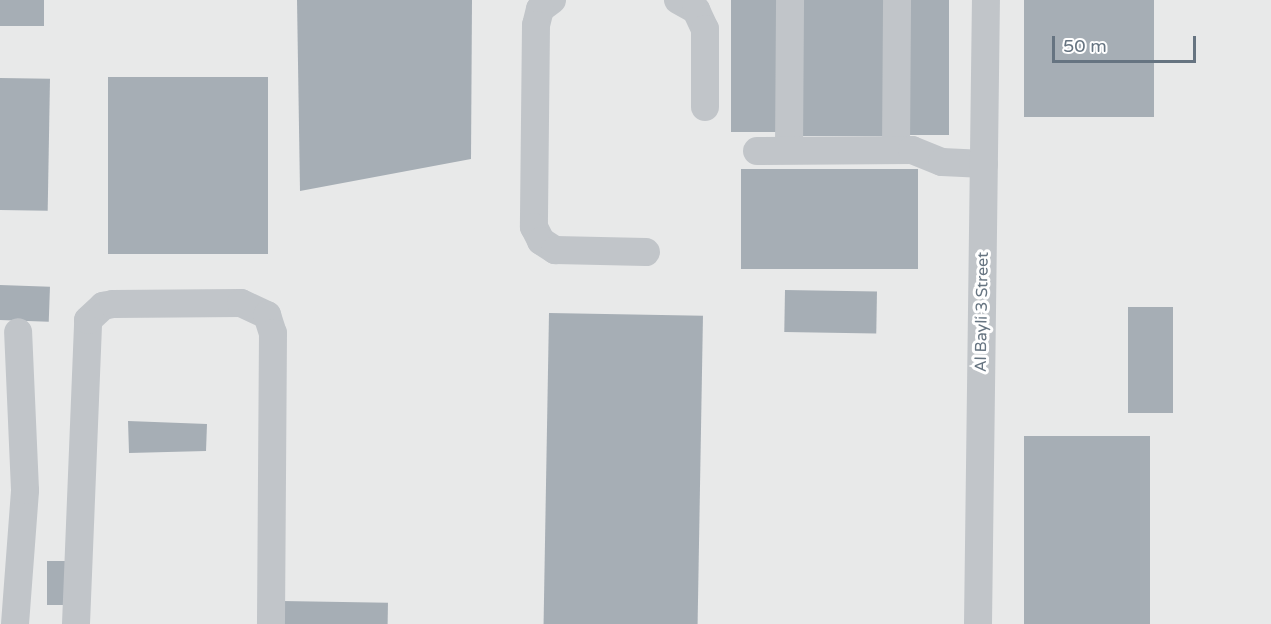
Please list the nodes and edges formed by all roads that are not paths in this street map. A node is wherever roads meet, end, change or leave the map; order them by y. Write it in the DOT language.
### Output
graph roads {
  1 [pos="552,0"];
  2 [pos="678,0"];
  3 [pos="790,0"];
  4 [pos="897,0"];
  5 [pos="986,0"];
  6 [pos="705,107"];
  7 [pos="789,150"];
  8 [pos="896,150"];
  9 [pos="757,151"];
  10 [pos="984,164"];
  11 [pos="646,252"];
  12 [pos="18,332"];
  13 [pos="10,363"];
  14 [pos="15,624"];
  15 [pos="76,624"];
  16 [pos="271,624"];
  17 [pos="978,624"];
  1 -- 11 [label="street"];
  2 -- 6 [label="street"];
  3 -- 7 [label="street"];
  4 -- 8 [label="street"];
  5 -- 10 [label="street, Al Bayli 3 Street"];
  7 -- 8 [label="street"];
  7 -- 9 [label="street"];
  8 -- 10 [label="street"];
  10 -- 17 [label="street, Al Bayli 3 Street"];
  12 -- 13 [label="street"];
  13 -- 14 [label="street"];
  15 -- 16 [label="street"];
}
